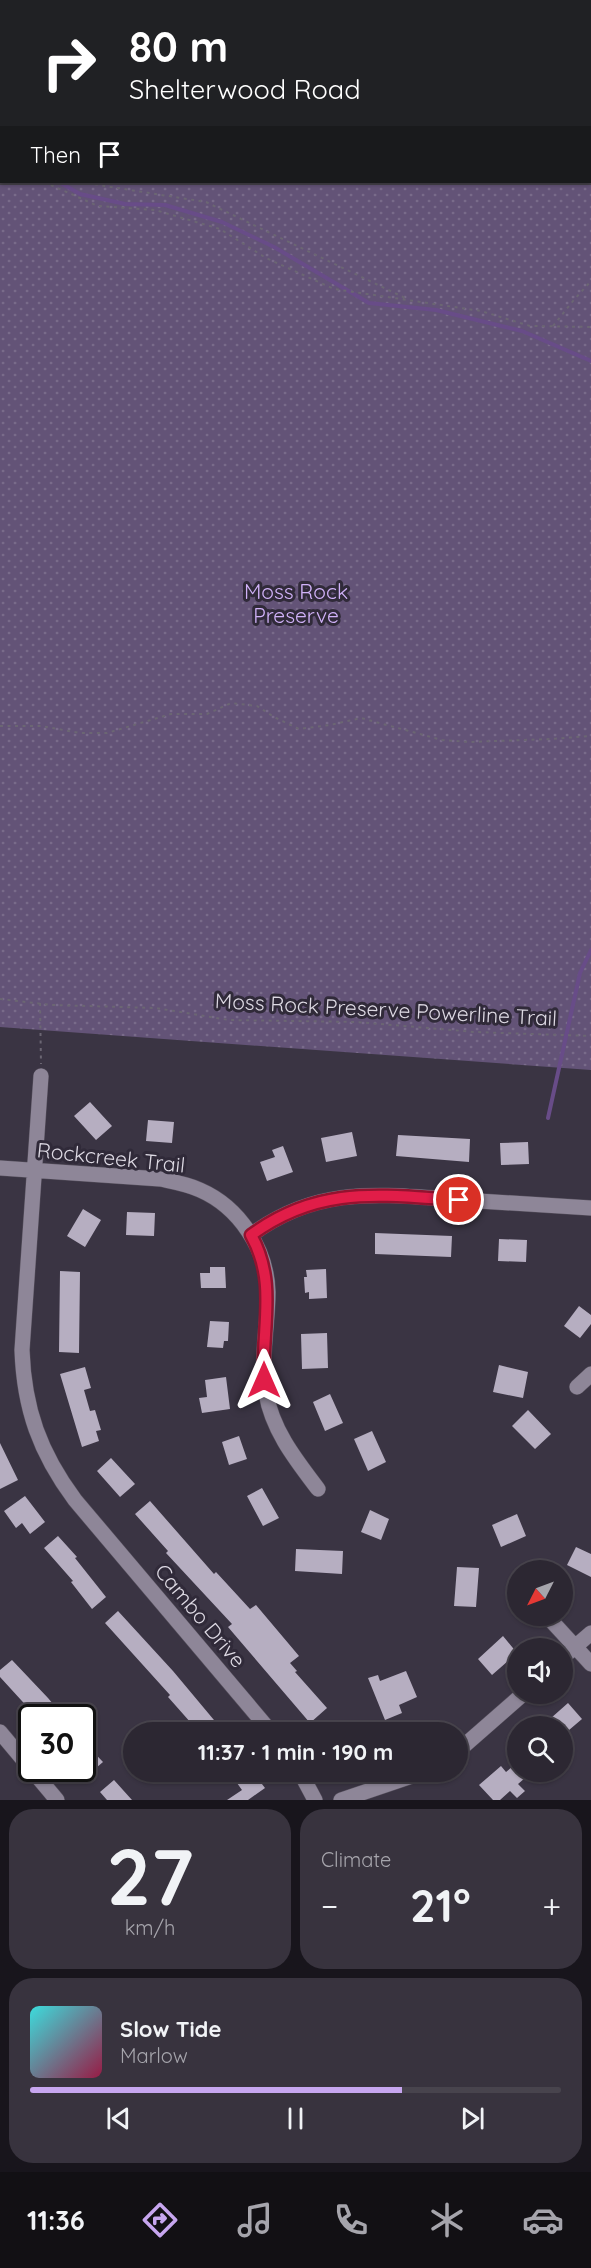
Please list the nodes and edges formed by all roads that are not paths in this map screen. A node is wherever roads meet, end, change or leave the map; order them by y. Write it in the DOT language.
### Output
graph roads {
  1 [pos="41,1076"];
  2 [pos="0,1168"];
  3 [pos="35,1171"];
  4 [pos="591,1208"];
  5 [pos="251,1235"];
  6 [pos="591,1374"];
  7 [pos="577,1387"];
  8 [pos="318,1489"];
  9 [pos="556,1626"];
  10 [pos="591,1633"];
  11 [pos="575,1647"];
  12 [pos="591,1664"];
  13 [pos="512,1704"];
  14 [pos="263,1722"];
  15 [pos="0,1732"];
  16 [pos="468,1742"];
  17 [pos="305,1782"];
  18 [pos="394,1782"];
  19 [pos="57,1800"];
  20 [pos="315,1800"];
  21 [pos="341,1800"];
  1 -- 3 [label="street, Cambo Drive"];
  2 -- 3 [label="street, Rockcreek Trail"];
  3 -- 5 [label="street, Rockcreek Trail"];
  3 -- 14 [label="street, Cambo Drive"];
  4 -- 5 [label="street"];
  5 -- 8 [label="street, Rockcreek Trail"];
  6 -- 7 [label="street"];
  9 -- 11 [label="street"];
  10 -- 11 [label="street"];
  11 -- 12 [label="street"];
  13 -- 16 [label="street"];
  15 -- 19 [label="street"];
  17 -- 20 [label="street"];
  18 -- 21 [label="street"];
}
